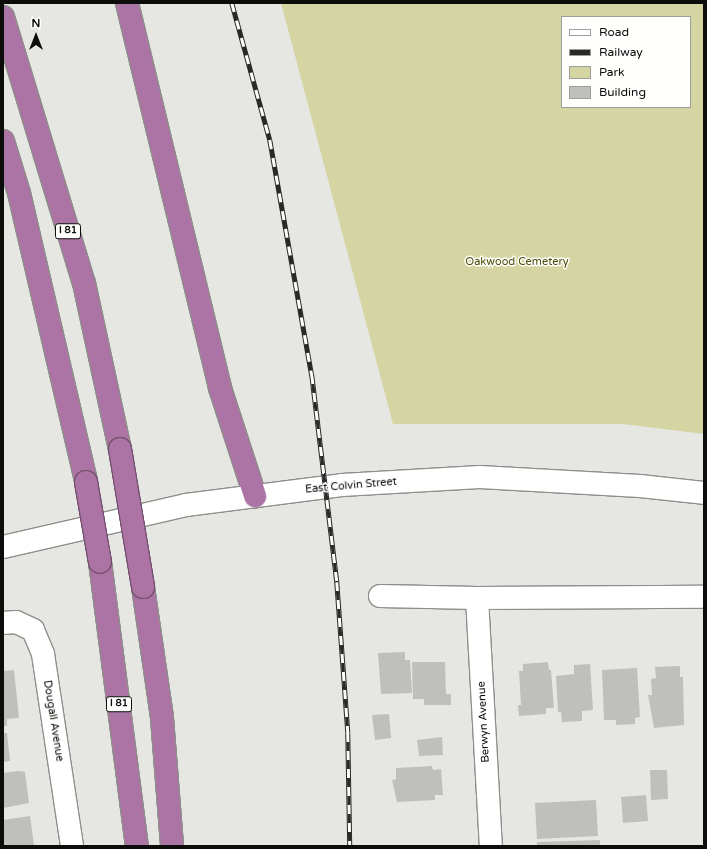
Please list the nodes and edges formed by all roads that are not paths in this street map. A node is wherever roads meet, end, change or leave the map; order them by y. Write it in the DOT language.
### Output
graph roads {
  1 [pos="127,3"];
  2 [pos="3,17"];
  3 [pos="3,141"];
  4 [pos="704,493"];
  5 [pos="255,496"];
  6 [pos="3,547"];
  7 [pos="380,596"];
  8 [pos="704,597"];
  9 [pos="477,598"];
  10 [pos="3,623"];
  11 [pos="72,846"];
  12 [pos="137,846"];
  13 [pos="172,846"];
  14 [pos="491,846"];
  1 -- 5 [label="highway"];
  2 -- 13 [label="highway, I 81, bridge"];
  3 -- 12 [label="highway, I 81, bridge"];
  4 -- 5 [label="street, East Colvin Street"];
  5 -- 6 [label="street, East Colvin Street"];
  7 -- 9 [label="street"];
  8 -- 9 [label="street"];
  9 -- 14 [label="street, Berwyn Avenue"];
  10 -- 11 [label="street, Dougall Avenue"];
}
